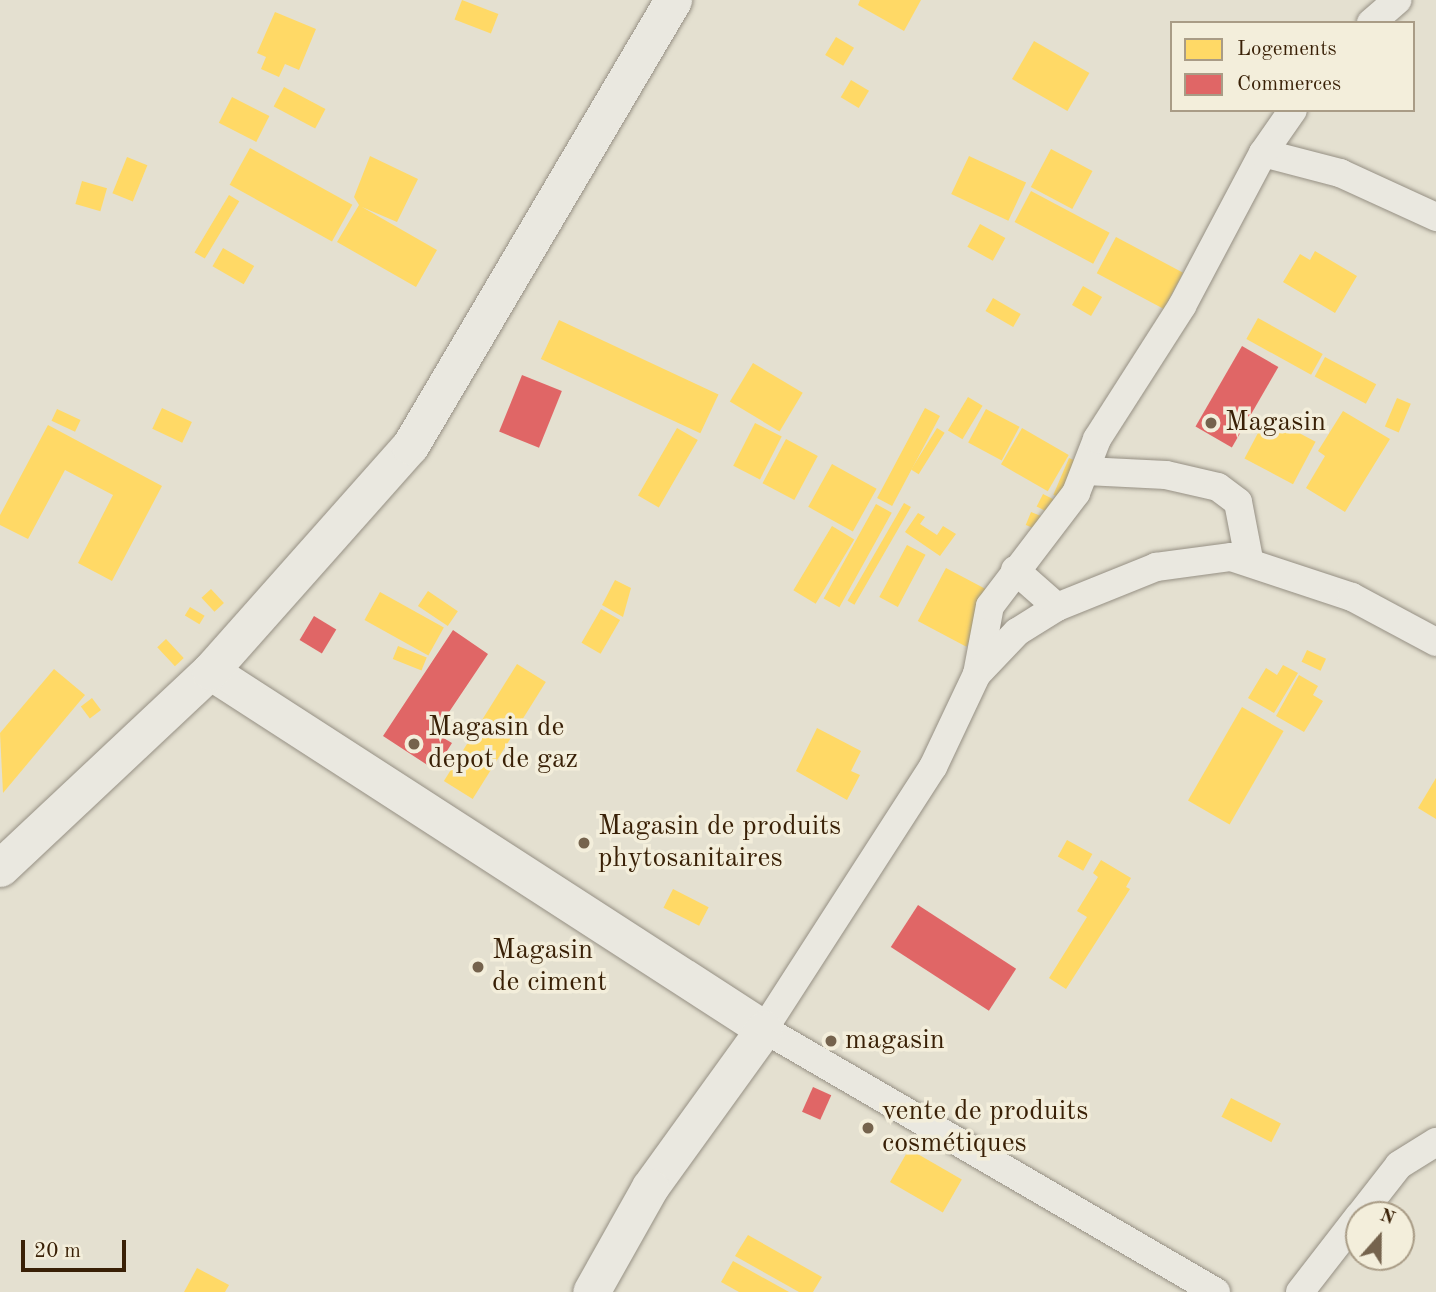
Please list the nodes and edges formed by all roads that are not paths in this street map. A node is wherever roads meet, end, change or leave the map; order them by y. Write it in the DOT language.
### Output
graph roads {
  1 [pos="673,0"];
  2 [pos="1397,0"];
  3 [pos="1373,21"];
  4 [pos="1292,112"];
  5 [pos="1262,153"];
  6 [pos="1436,217"];
  7 [pos="1086,471"];
  8 [pos="1249,559"];
  9 [pos="1015,570"];
  10 [pos="1057,607"];
  11 [pos="1436,642"];
  12 [pos="210,671"];
  13 [pos="977,674"];
  14 [pos="0,869"];
  15 [pos="764,1028"];
  16 [pos="1436,1142"];
  17 [pos="1371,1201"];
  18 [pos="1345,1234"];
  19 [pos="591,1292"];
  20 [pos="1216,1292"];
  21 [pos="1300,1292"];
  1 -- 12 [label="street"];
  2 -- 3 [label="street"];
  4 -- 5 [label="street"];
  5 -- 6 [label="street"];
  5 -- 7 [label="street"];
  7 -- 8 [label="street"];
  7 -- 9 [label="street"];
  8 -- 10 [label="street"];
  8 -- 11 [label="street"];
  9 -- 10 [label="street"];
  9 -- 13 [label="street"];
  10 -- 13 [label="street"];
  12 -- 14 [label="street"];
  12 -- 15 [label="street"];
  13 -- 15 [label="street"];
  15 -- 19 [label="street"];
  15 -- 20 [label="street"];
  16 -- 17 [label="street"];
  18 -- 21 [label="street"];
}
